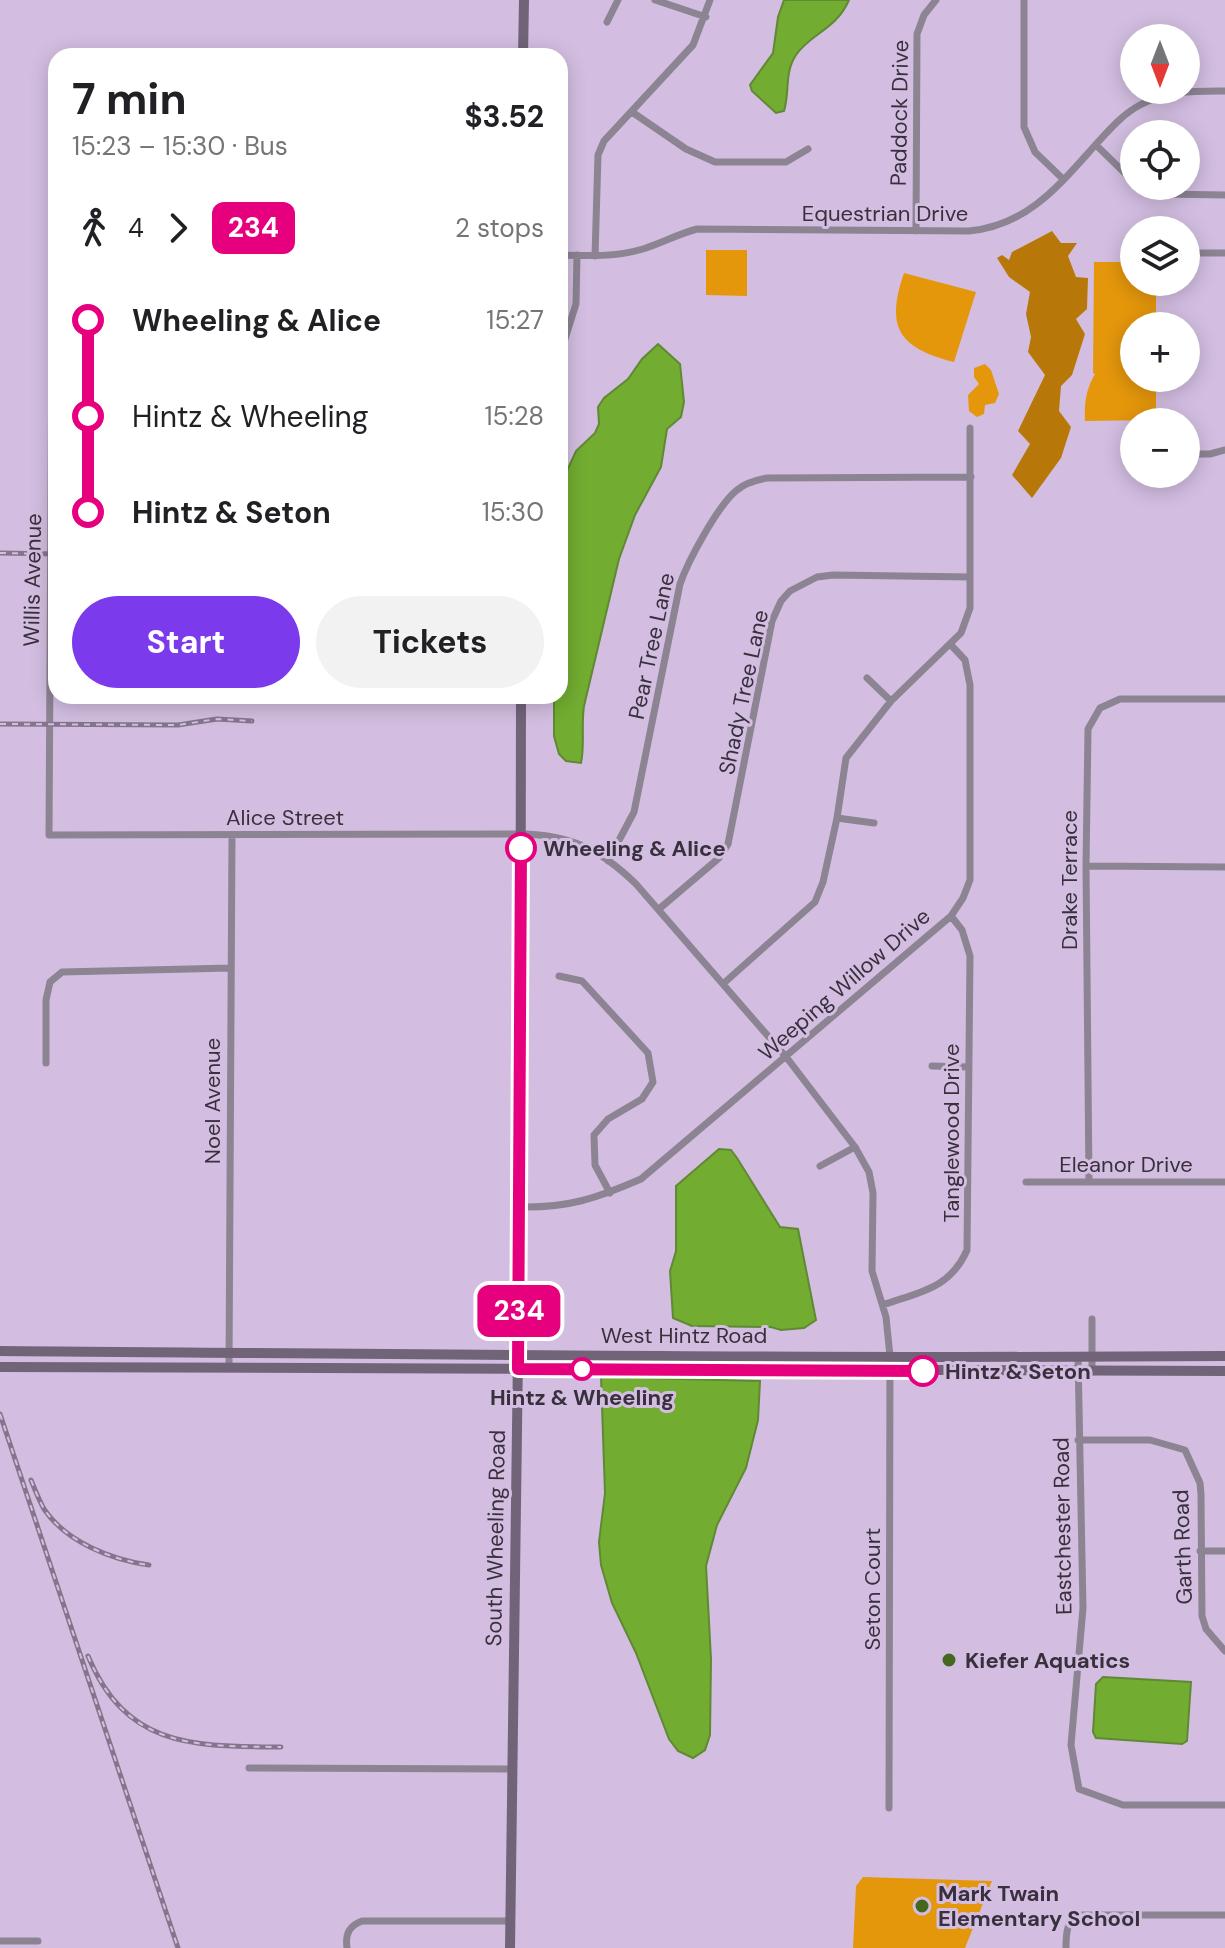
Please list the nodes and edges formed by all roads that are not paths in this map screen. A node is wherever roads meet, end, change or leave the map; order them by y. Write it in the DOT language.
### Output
graph roads {
  1 [pos="524,0"];
  2 [pos="618,0"];
  3 [pos="655,0"];
  4 [pos="710,0"];
  5 [pos="936,0"];
  6 [pos="1024,0"];
  7 [pos="706,17"];
  8 [pos="607,22"];
  9 [pos="523,48"];
  10 [pos="1225,91"];
  11 [pos="632,112"];
  12 [pos="1096,145"];
  13 [pos="808,149"];
  14 [pos="1120,168"];
  15 [pos="1063,179"];
  16 [pos="1200,195"];
  17 [pos="1225,195"];
  18 [pos="916,231"];
  19 [pos="1200,253"];
  20 [pos="1225,253"];
  21 [pos="568,255"];
  22 [pos="577,255"];
  23 [pos="595,256"];
  24 [pos="568,329"];
  25 [pos="970,428"];
  26 [pos="1225,450"];
  27 [pos="1200,454"];
  28 [pos="971,477"];
  29 [pos="970,577"];
  30 [pos="951,645"];
  31 [pos="867,678"];
  32 [pos="1225,699"];
  33 [pos="891,701"];
  34 [pos="50,704"];
  35 [pos="521,704"];
  36 [pos="837,818"];
  37 [pos="874,823"];
  38 [pos="521,834"];
  39 [pos="49,835"];
  40 [pos="232,835"];
  41 [pos="608,861"];
  42 [pos="1086,866"];
  43 [pos="1225,867"];
  44 [pos="659,909"];
  45 [pos="951,916"];
  46 [pos="231,968"];
  47 [pos="559,976"];
  48 [pos="724,983"];
  49 [pos="787,1058"];
  50 [pos="46,1063"];
  51 [pos="932,1066"];
  52 [pos="969,1067"];
  53 [pos="855,1147"];
  54 [pos="820,1166"];
  55 [pos="1026,1182"];
  56 [pos="1089,1182"];
  57 [pos="1225,1182"];
  58 [pos="610,1193"];
  59 [pos="520,1207"];
  60 [pos="883,1305"];
  61 [pos="1092,1319"];
  62 [pos="0,1351"];
  63 [pos="229,1352"];
  64 [pos="518,1355"];
  65 [pos="890,1356"];
  66 [pos="1078,1356"];
  67 [pos="1092,1356"];
  68 [pos="1225,1356"];
  69 [pos="0,1367"];
  70 [pos="229,1367"];
  71 [pos="518,1369"];
  72 [pos="891,1371"];
  73 [pos="1225,1371"];
  74 [pos="1079,1372"];
  75 [pos="1092,1372"];
  76 [pos="1078,1440"];
  77 [pos="1200,1551"];
  78 [pos="1225,1551"];
  79 [pos="1225,1651"];
  80 [pos="249,1768"];
  81 [pos="512,1769"];
  82 [pos="1225,1805"];
  83 [pos="889,1808"];
  84 [pos="1225,1915"];
  85 [pos="510,1921"];
  86 [pos="0,1941"];
  87 [pos="38,1941"];
  88 [pos="347,1948"];
  89 [pos="510,1948"];
  90 [pos="1066,1948"];
  1 -- 9 [label="main road"];
  2 -- 8 [label="street"];
  3 -- 7 [label="street"];
  4 -- 7 [label="street"];
  5 -- 18 [label="street, Paddock Drive"];
  6 -- 15 [label="street"];
  7 -- 11 [label="street"];
  10 -- 12 [label="street, Equestrian Drive"];
  11 -- 13 [label="street"];
  11 -- 23 [label="street"];
  12 -- 14 [label="street"];
  12 -- 15 [label="street, Equestrian Drive"];
  15 -- 18 [label="street, Equestrian Drive"];
  16 -- 17 [label="street"];
  18 -- 23 [label="street, Equestrian Drive"];
  19 -- 20 [label="street"];
  21 -- 22 [label="street, Equestrian Drive"];
  22 -- 23 [label="street, Equestrian Drive"];
  22 -- 24 [label="street"];
  25 -- 28 [label="street"];
  26 -- 27 [label="street"];
  28 -- 29 [label="street"];
  28 -- 41 [label="street, Pear Tree Lane"];
  29 -- 30 [label="street"];
  29 -- 44 [label="street, Shady Tree Lane"];
  30 -- 33 [label="street"];
  30 -- 45 [label="street, Weeping Willow Drive"];
  31 -- 33 [label="street"];
  32 -- 42 [label="street, Drake Terrace"];
  33 -- 36 [label="street"];
  34 -- 39 [label="street, Willis Avenue"];
  35 -- 38 [label="main road, South Wheeling Road"];
  36 -- 37 [label="street"];
  36 -- 48 [label="street"];
  38 -- 40 [label="street, Alice Street"];
  38 -- 41 [label="street, Alice Street"];
  38 -- 59 [label="main road, South Wheeling Road"];
  39 -- 40 [label="street, Alice Street"];
  40 -- 46 [label="street, Noel Avenue"];
  41 -- 44 [label="street, Alice Street"];
  42 -- 43 [label="street"];
  42 -- 56 [label="street, Drake Terrace"];
  44 -- 48 [label="street, Alice Street"];
  45 -- 49 [label="street, Weeping Willow Drive"];
  45 -- 52 [label="street, Tanglewood Drive"];
  46 -- 50 [label="street"];
  46 -- 63 [label="street, Noel Avenue"];
  47 -- 58 [label="street"];
  48 -- 49 [label="street, Alice Street"];
  49 -- 53 [label="street, Seton Court"];
  49 -- 58 [label="street, Weeping Willow Drive"];
  51 -- 52 [label="street"];
  52 -- 60 [label="street, Tanglewood Drive"];
  53 -- 54 [label="street"];
  53 -- 60 [label="street, Seton Court"];
  55 -- 56 [label="street, Eleanor Drive"];
  56 -- 57 [label="street, Eleanor Drive"];
  58 -- 59 [label="street, Weeping Willow Drive"];
  59 -- 64 [label="main road, South Wheeling Road"];
  60 -- 65 [label="street, Seton Court"];
  61 -- 67 [label="street"];
  62 -- 63 [label="main road, West Hintz Road"];
  63 -- 64 [label="main road, West Hintz Road"];
  63 -- 70 [label="street, Noel Avenue"];
  64 -- 65 [label="main road, West Hintz Road"];
  64 -- 71 [label="main road, South Wheeling Road"];
  65 -- 66 [label="main road, West Hintz Road"];
  65 -- 72 [label="street, Seton Court"];
  66 -- 67 [label="main road, West Hintz Road"];
  66 -- 74 [label="street, Eastchester Road"];
  67 -- 68 [label="main road, West Hintz Road"];
  67 -- 75 [label="street"];
  69 -- 70 [label="main road, West Hintz Road"];
  70 -- 71 [label="main road, West Hintz Road"];
  71 -- 72 [label="main road, West Hintz Road"];
  71 -- 81 [label="main road, South Wheeling Road"];
  72 -- 74 [label="main road, West Hintz Road"];
  72 -- 83 [label="street, Seton Court"];
  73 -- 75 [label="main road, West Hintz Road"];
  74 -- 75 [label="main road, West Hintz Road"];
  74 -- 76 [label="street, Eastchester Road"];
  76 -- 77 [label="street, Garth Road"];
  76 -- 82 [label="street, Eastchester Road"];
  77 -- 78 [label="street"];
  77 -- 79 [label="street, Garth Road"];
  80 -- 81 [label="street"];
  81 -- 85 [label="main road, South Wheeling Road"];
  84 -- 90 [label="street"];
  85 -- 88 [label="street"];
  85 -- 89 [label="main road, South Wheeling Road"];
  86 -- 87 [label="street"];
}
